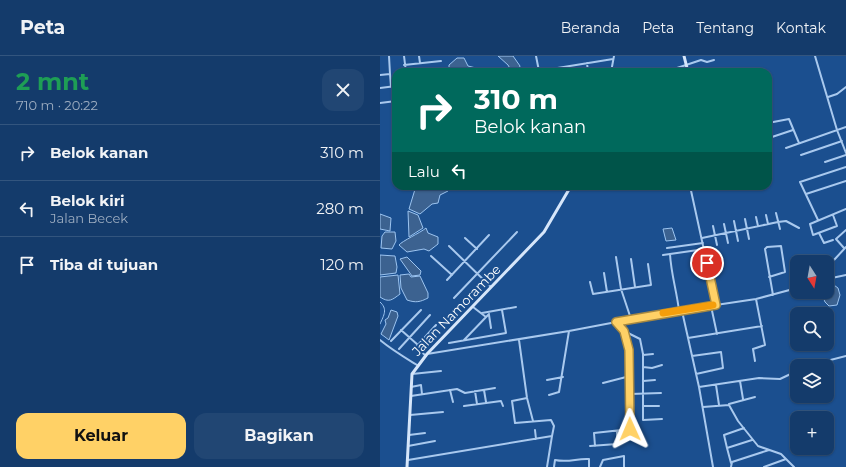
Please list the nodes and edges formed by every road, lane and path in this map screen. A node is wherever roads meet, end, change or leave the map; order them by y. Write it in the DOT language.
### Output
graph roads {
  1 [pos="389,56"];
  2 [pos="404,56"];
  3 [pos="419,56"];
  4 [pos="536,56"];
  5 [pos="684,56"];
  6 [pos="815,56"];
  7 [pos="614,57"];
  8 [pos="714,60"];
  9 [pos="441,61"];
  10 [pos="420,63"];
  11 [pos="587,63"];
  12 [pos="404,65"];
  13 [pos="686,66"];
  14 [pos="405,68"];
  15 [pos="538,68"];
  16 [pos="561,68"];
  17 [pos="588,68"];
  18 [pos="612,68"];
  19 [pos="677,68"];
  20 [pos="390,74"];
  21 [pos="380,75"];
  22 [pos="391,87"];
  23 [pos="846,87"];
  24 [pos="380,88"];
  25 [pos="828,97"];
  26 [pos="392,101"];
  27 [pos="380,103"];
  28 [pos="772,122"];
  29 [pos="846,127"];
  30 [pos="793,130"];
  31 [pos="837,130"];
  32 [pos="772,137"];
  33 [pos="798,143"];
  34 [pos="842,143"];
  35 [pos="846,143"];
  36 [pos="786,148"];
  37 [pos="846,154"];
  38 [pos="801,155"];
  39 [pos="825,162"];
  40 [pos="846,168"];
  41 [pos="846,181"];
  42 [pos="569,190"];
  43 [pos="691,190"];
  44 [pos="806,194"];
  45 [pos="846,209"];
  46 [pos="776,213"];
  47 [pos="766,215"];
  48 [pos="833,215"];
  49 [pos="756,217"];
  50 [pos="745,219"];
  51 [pos="818,220"];
  52 [pos="734,221"];
  53 [pos="778,222"];
  54 [pos="724,224"];
  55 [pos="768,224"];
  56 [pos="713,226"];
  57 [pos="758,226"];
  58 [pos="799,228"];
  59 [pos="747,229"];
  60 [pos="780,229"];
  61 [pos="846,230"];
  62 [pos="517,232"];
  63 [pos="736,232"];
  64 [pos="819,233"];
  65 [pos="726,234"];
  66 [pos="489,235"];
  67 [pos="715,236"];
  68 [pos="465,238"];
  69 [pos="702,238"];
  70 [pos="749,239"];
  71 [pos="833,240"];
  72 [pos="738,241"];
  73 [pos="704,243"];
  74 [pos="728,243"];
  75 [pos="717,245"];
  76 [pos="449,246"];
  77 [pos="666,248"];
  78 [pos="845,248"];
  79 [pos="477,249"];
  80 [pos="705,250"];
  81 [pos="670,254"];
  82 [pos="663,255"];
  83 [pos="431,256"];
  84 [pos="616,257"];
  85 [pos="631,259"];
  86 [pos="834,260"];
  87 [pos="465,262"];
  88 [pos="648,264"];
  89 [pos="604,273"];
  90 [pos="477,274"];
  91 [pos="452,275"];
  92 [pos="846,275"];
  93 [pos="769,276"];
  94 [pos="834,278"];
  95 [pos="447,280"];
  96 [pos="590,282"];
  97 [pos="491,287"];
  98 [pos="636,287"];
  99 [pos="621,289"];
  100 [pos="790,290"];
  101 [pos="607,292"];
  102 [pos="773,295"];
  103 [pos="454,298"];
  104 [pos="756,298"];
  105 [pos="716,305"];
  106 [pos="473,306"];
  107 [pos="711,306"];
  108 [pos="516,308"];
  109 [pos="421,310"];
  110 [pos="502,310"];
  111 [pos="681,311"];
  112 [pos="482,313"];
  113 [pos="489,313"];
  114 [pos="430,316"];
  115 [pos="486,317"];
  116 [pos="631,319"];
  117 [pos="616,322"];
  118 [pos="436,325"];
  119 [pos="762,326"];
  120 [pos="491,328"];
  121 [pos="401,330"];
  122 [pos="569,331"];
  123 [pos="624,331"];
  124 [pos="717,334"];
  125 [pos="409,338"];
  126 [pos="688,338"];
  127 [pos="519,339"];
  128 [pos="380,340"];
  129 [pos="391,341"];
  130 [pos="463,341"];
  131 [pos="449,343"];
  132 [pos="418,345"];
  133 [pos="399,349"];
  134 [pos="653,354"];
  135 [pos="426,355"];
  136 [pos="643,355"];
  137 [pos="692,356"];
  138 [pos="846,356"];
  139 [pos="834,359"];
  140 [pos="755,360"];
  141 [pos="418,365"];
  142 [pos="662,365"];
  143 [pos="643,367"];
  144 [pos="441,371"];
  145 [pos="412,374"];
  146 [pos="695,374"];
  147 [pos="790,374"];
  148 [pos="630,376"];
  149 [pos="563,377"];
  150 [pos="547,380"];
  151 [pos="655,380"];
  152 [pos="643,381"];
  153 [pos="740,381"];
  154 [pos="603,383"];
  155 [pos="716,385"];
  156 [pos="411,387"];
  157 [pos="699,387"];
  158 [pos="495,388"];
  159 [pos="450,390"];
  160 [pos="484,390"];
  161 [pos="475,391"];
  162 [pos="661,393"];
  163 [pos="422,394"];
  164 [pos="630,394"];
  165 [pos="643,394"];
  166 [pos="411,396"];
  167 [pos="549,396"];
  168 [pos="755,397"];
  169 [pos="527,398"];
  170 [pos="743,400"];
  171 [pos="453,402"];
  172 [pos="486,403"];
  173 [pos="477,404"];
  174 [pos="729,404"];
  175 [pos="720,405"];
  176 [pos="464,406"];
  177 [pos="503,406"];
  178 [pos="642,406"];
  179 [pos="659,406"];
  180 [pos="703,407"];
  181 [pos="443,412"];
  182 [pos="410,415"];
  183 [pos="662,419"];
  184 [pos="533,421"];
  185 [pos="744,428"];
  186 [pos="535,430"];
  187 [pos="617,431"];
  188 [pos="425,433"];
  189 [pos="409,435"];
  190 [pos="552,436"];
  191 [pos="536,439"];
  192 [pos="752,440"];
  193 [pos="435,441"];
  194 [pos="408,446"];
  195 [pos="590,446"];
  196 [pos="595,446"];
  197 [pos="727,448"];
  198 [pos="770,449"];
  199 [pos="786,459"];
  200 [pos="408,460"];
  201 [pos="566,462"];
  202 [pos="731,463"];
  203 [pos="407,467"];
  204 [pos="547,467"];
  205 [pos="554,467"];
  206 [pos="565,467"];
  207 [pos="589,467"];
  208 [pos="600,467"];
  209 [pos="624,467"];
  210 [pos="714,467"];
  211 [pos="731,467"];
  212 [pos="764,467"];
  213 [pos="794,467"];
  1 -- 20 [label="street"];
  2 -- 12 [label="street"];
  3 -- 10 [label="street"];
  4 -- 15 [label="street"];
  5 -- 13 [label="main road"];
  6 -- 25 [label="street"];
  7 -- 11 [label="street"];
  7 -- 18 [label="street"];
  8 -- 13 [label="street"];
  9 -- 10 [label="street"];
  10 -- 12 [label="street"];
  11 -- 16 [label="street"];
  11 -- 17 [label="street"];
  12 -- 14 [label="street"];
  13 -- 19 [label="street"];
  20 -- 21 [label="street"];
  20 -- 22 [label="street"];
  22 -- 24 [label="street"];
  23 -- 25 [label="street"];
  25 -- 31 [label="street"];
  26 -- 27 [label="street"];
  28 -- 30 [label="street"];
  29 -- 31 [label="street"];
  30 -- 32 [label="street"];
  30 -- 33 [label="street"];
  31 -- 33 [label="street"];
  31 -- 34 [label="street"];
  33 -- 36 [label="street"];
  34 -- 35 [label="street"];
  34 -- 37 [label="street"];
  34 -- 38 [label="street"];
  37 -- 39 [label="street"];
  40 -- 44 [label="street"];
  41 -- 44 [label="street"];
  42 -- 97 [label="main road, Jalan Namorambe"];
  43 -- 69 [label="street"];
  44 -- 51 [label="street"];
  45 -- 48 [label="street"];
  46 -- 53 [label="street"];
  47 -- 55 [label="street"];
  48 -- 51 [label="street"];
  48 -- 64 [label="street"];
  49 -- 57 [label="street"];
  50 -- 59 [label="street"];
  51 -- 64 [label="street"];
  52 -- 63 [label="street"];
  53 -- 55 [label="street"];
  53 -- 58 [label="street"];
  53 -- 60 [label="street"];
  54 -- 65 [label="street"];
  55 -- 57 [label="street"];
  56 -- 67 [label="street"];
  57 -- 59 [label="street"];
  59 -- 63 [label="street"];
  59 -- 70 [label="street"];
  61 -- 78 [label="street"];
  62 -- 90 [label="street"];
  63 -- 65 [label="street"];
  63 -- 72 [label="street"];
  64 -- 71 [label="street"];
  65 -- 67 [label="street"];
  65 -- 74 [label="street"];
  66 -- 79 [label="street"];
  67 -- 69 [label="street"];
  67 -- 75 [label="street"];
  68 -- 79 [label="street"];
  69 -- 73 [label="street"];
  73 -- 77 [label="street"];
  73 -- 80 [label="street"];
  76 -- 87 [label="street"];
  78 -- 86 [label="street"];
  79 -- 87 [label="street"];
  80 -- 81 [label="street"];
  80 -- 105 [label="street"];
  81 -- 82 [label="street"];
  81 -- 111 [label="street"];
  83 -- 91 [label="street"];
  84 -- 99 [label="street"];
  85 -- 98 [label="street"];
  87 -- 90 [label="street"];
  87 -- 91 [label="street"];
  88 -- 98 [label="street"];
  89 -- 101 [label="street"];
  90 -- 97 [label="street"];
  90 -- 103 [label="street"];
  91 -- 95 [label="street"];
  92 -- 94 [label="street"];
  93 -- 93 [label="street"];
  93 -- 102 [label="street"];
  96 -- 101 [label="street"];
  97 -- 106 [label="main road, Jalan Namorambe"];
  98 -- 99 [label="street"];
  99 -- 101 [label="street"];
  99 -- 116 [label="street"];
  100 -- 102 [label="street"];
  102 -- 104 [label="street"];
  104 -- 105 [label="street"];
  104 -- 119 [label="street"];
  105 -- 107 [label="street"];
  106 -- 112 [label="street"];
  106 -- 135 [label="main road, Jalan Namorambe"];
  107 -- 111 [label="street"];
  107 -- 124 [label="street"];
  108 -- 110 [label="street"];
  109 -- 121 [label="street"];
  110 -- 113 [label="street"];
  110 -- 130 [label="street"];
  111 -- 116 [label="street"];
  111 -- 126 [label="street"];
  112 -- 113 [label="street"];
  112 -- 115 [label="street"];
  113 -- 115 [label="street"];
  113 -- 120 [label="street"];
  114 -- 125 [label="street"];
  115 -- 130 [label="street"];
  116 -- 117 [label="street"];
  117 -- 122 [label="street"];
  117 -- 123 [label="street"];
  118 -- 132 [label="street"];
  119 -- 124 [label="street"];
  119 -- 140 [label="street"];
  121 -- 125 [label="street"];
  121 -- 129 [label="street"];
  122 -- 127 [label="street"];
  122 -- 149 [label="street"];
  123 -- 136 [label="street"];
  123 -- 148 [label="street"];
  124 -- 126 [label="street"];
  125 -- 132 [label="street"];
  125 -- 133 [label="street"];
  126 -- 137 [label="street"];
  127 -- 135 [label="street"];
  127 -- 169 [label="street"];
  128 -- 141 [label="street"];
  130 -- 131 [label="street"];
  132 -- 135 [label="street"];
  134 -- 136 [label="street"];
  135 -- 141 [label="main road, Jalan Namorambe"];
  136 -- 143 [label="street"];
  137 -- 146 [label="street"];
  137 -- 146 [label="street"];
  138 -- 139 [label="street"];
  141 -- 145 [label="main road, Jalan Namorambe"];
  142 -- 143 [label="street"];
  143 -- 152 [label="street"];
  144 -- 145 [label="street"];
  145 -- 156 [label="main road, Jalan Namorambe"];
  146 -- 157 [label="street"];
  147 -- 153 [label="street"];
  148 -- 154 [label="street"];
  148 -- 164 [label="street"];
  149 -- 150 [label="street"];
  149 -- 167 [label="street"];
  151 -- 152 [label="street"];
  152 -- 165 [label="street"];
  153 -- 155 [label="street"];
  153 -- 170 [label="street"];
  155 -- 157 [label="street"];
  155 -- 175 [label="street"];
  156 -- 163 [label="street"];
  156 -- 166 [label="main road, Jalan Namorambe"];
  157 -- 180 [label="street"];
  158 -- 160 [label="street"];
  159 -- 161 [label="street"];
  159 -- 163 [label="street"];
  159 -- 171 [label="street"];
  160 -- 161 [label="street"];
  160 -- 172 [label="street"];
  161 -- 173 [label="street"];
  162 -- 165 [label="street"];
  163 -- 166 [label="street"];
  164 -- 165 [label="street"];
  164 -- 187 [label="street"];
  165 -- 178 [label="street"];
  166 -- 182 [label="main road, Jalan Namorambe"];
  168 -- 170 [label="street"];
  169 -- 184 [label="street"];
  169 -- 184 [label="street"];
  170 -- 174 [label="street"];
  172 -- 173 [label="street"];
  172 -- 177 [label="street"];
  173 -- 176 [label="street"];
  174 -- 175 [label="street"];
  174 -- 185 [label="street"];
  175 -- 180 [label="street"];
  178 -- 179 [label="street"];
  178 -- 183 [label="street"];
  180 -- 210 [label="street"];
  181 -- 182 [label="street"];
  182 -- 189 [label="main road, Jalan Namorambe"];
  184 -- 190 [label="street"];
  185 -- 192 [label="street"];
  185 -- 197 [label="street"];
  186 -- 191 [label="street"];
  187 -- 196 [label="street"];
  187 -- 196 [label="street"];
  188 -- 189 [label="street"];
  189 -- 194 [label="main road, Jalan Namorambe"];
  190 -- 191 [label="street"];
  190 -- 204 [label="street"];
  191 -- 200 [label="street"];
  192 -- 197 [label="street"];
  192 -- 198 [label="street"];
  193 -- 194 [label="street"];
  194 -- 200 [label="main road, Jalan Namorambe"];
  195 -- 196 [label="street"];
  197 -- 202 [label="street"];
  198 -- 199 [label="street"];
  198 -- 202 [label="street"];
  199 -- 212 [label="street"];
  199 -- 213 [label="street"];
  200 -- 203 [label="main road, Jalan Namorambe"];
  201 -- 205 [label="street"];
  201 -- 206 [label="street"];
  201 -- 207 [label="street"];
  202 -- 211 [label="street"];
  208 -- 209 [label="street"];
}
